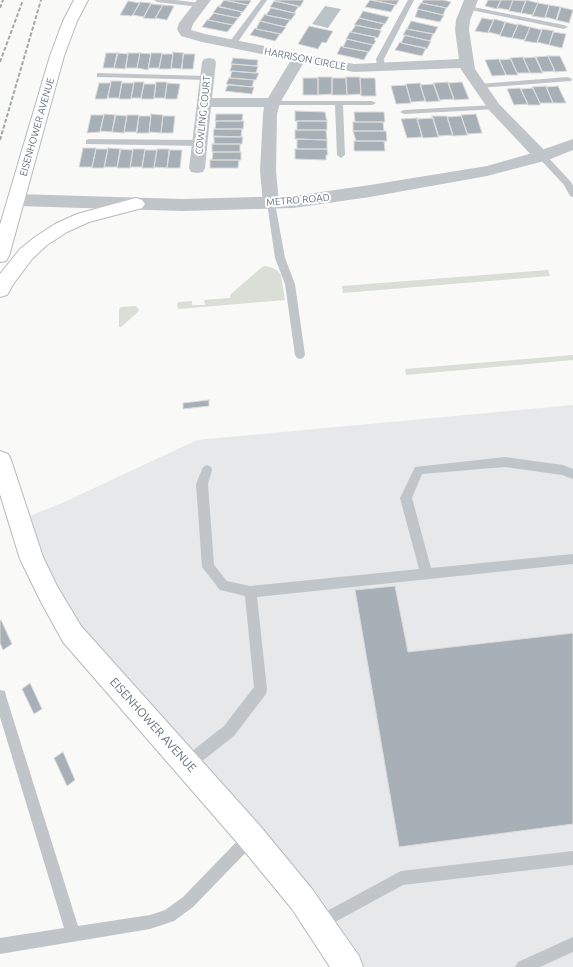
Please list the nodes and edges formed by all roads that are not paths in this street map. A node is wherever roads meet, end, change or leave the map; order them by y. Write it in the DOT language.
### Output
graph roads {
  1 [pos="81,0"];
  2 [pos="156,0"];
  3 [pos="264,0"];
  4 [pos="410,0"];
  5 [pos="202,3"];
  6 [pos="469,4"];
  7 [pos="564,27"];
  8 [pos="232,44"];
  9 [pos="300,58"];
  10 [pos="209,62"];
  11 [pos="466,63"];
  12 [pos="380,68"];
  13 [pos="100,75"];
  14 [pos="207,78"];
  15 [pos="568,79"];
  16 [pos="479,86"];
  17 [pos="205,102"];
  18 [pos="273,103"];
  19 [pos="339,103"];
  20 [pos="372,103"];
  21 [pos="494,107"];
  22 [pos="404,112"];
  23 [pos="89,142"];
  24 [pos="200,143"];
  25 [pos="573,144"];
  26 [pos="341,155"];
  27 [pos="542,156"];
  28 [pos="197,168"];
  29 [pos="573,194"];
  30 [pos="17,200"];
  31 [pos="271,203"];
  32 [pos="136,204"];
  33 [pos="0,256"];
  34 [pos="0,290"];
  35 [pos="300,356"];
  36 [pos="0,460"];
  37 [pos="207,470"];
  38 [pos="573,474"];
  39 [pos="573,559"];
  40 [pos="426,573"];
  41 [pos="250,592"];
  42 [pos="0,696"];
  43 [pos="187,764"];
  44 [pos="251,837"];
  45 [pos="573,858"];
  46 [pos="319,923"];
  47 [pos="73,934"];
  48 [pos="573,944"];
  49 [pos="0,946"];
  50 [pos="527,966"];
  51 [pos="348,967"];
  1 -- 30 [label="main road, EISENHOWER AVENUE"];
  2 -- 5 [label="lane"];
  3 -- 8 [label="lane"];
  4 -- 12 [label="lane"];
  5 -- 8 [label="street, HARRISON CIRCLE"];
  6 -- 7 [label="lane"];
  6 -- 11 [label="street"];
  8 -- 9 [label="street, HARRISON CIRCLE"];
  9 -- 12 [label="street, HARRISON CIRCLE"];
  9 -- 18 [label="street"];
  10 -- 14 [label="street, COWLING COURT"];
  11 -- 12 [label="street, HARRISON CIRCLE"];
  11 -- 16 [label="street"];
  13 -- 14 [label="lane"];
  14 -- 17 [label="street, COWLING COURT"];
  15 -- 16 [label="lane"];
  16 -- 21 [label="street"];
  17 -- 18 [label="street"];
  17 -- 24 [label="street, COWLING COURT"];
  18 -- 19 [label="lane"];
  18 -- 31 [label="street"];
  19 -- 20 [label="lane"];
  19 -- 26 [label="lane"];
  21 -- 22 [label="lane"];
  21 -- 27 [label="street"];
  23 -- 24 [label="lane"];
  24 -- 28 [label="street, COWLING COURT"];
  25 -- 27 [label="street, METRO ROAD"];
  27 -- 29 [label="lane"];
  27 -- 31 [label="street, METRO ROAD"];
  30 -- 32 [label="street, METRO ROAD"];
  30 -- 33 [label="main road, EISENHOWER AVENUE"];
  31 -- 32 [label="street, METRO ROAD"];
  31 -- 35 [label="lane"];
  32 -- 34 [label="main road"];
  36 -- 43 [label="main road, EISENHOWER AVENUE"];
  37 -- 41 [label="lane"];
  38 -- 40 [label="lane"];
  39 -- 40 [label="lane"];
  40 -- 41 [label="lane"];
  41 -- 43 [label="lane"];
  42 -- 47 [label="lane"];
  43 -- 44 [label="main road, EISENHOWER AVENUE"];
  44 -- 46 [label="main road, EISENHOWER AVENUE"];
  44 -- 47 [label="lane"];
  45 -- 46 [label="lane"];
  46 -- 51 [label="main road, EISENHOWER AVENUE"];
  47 -- 49 [label="lane"];
  48 -- 50 [label="lane"];
}
